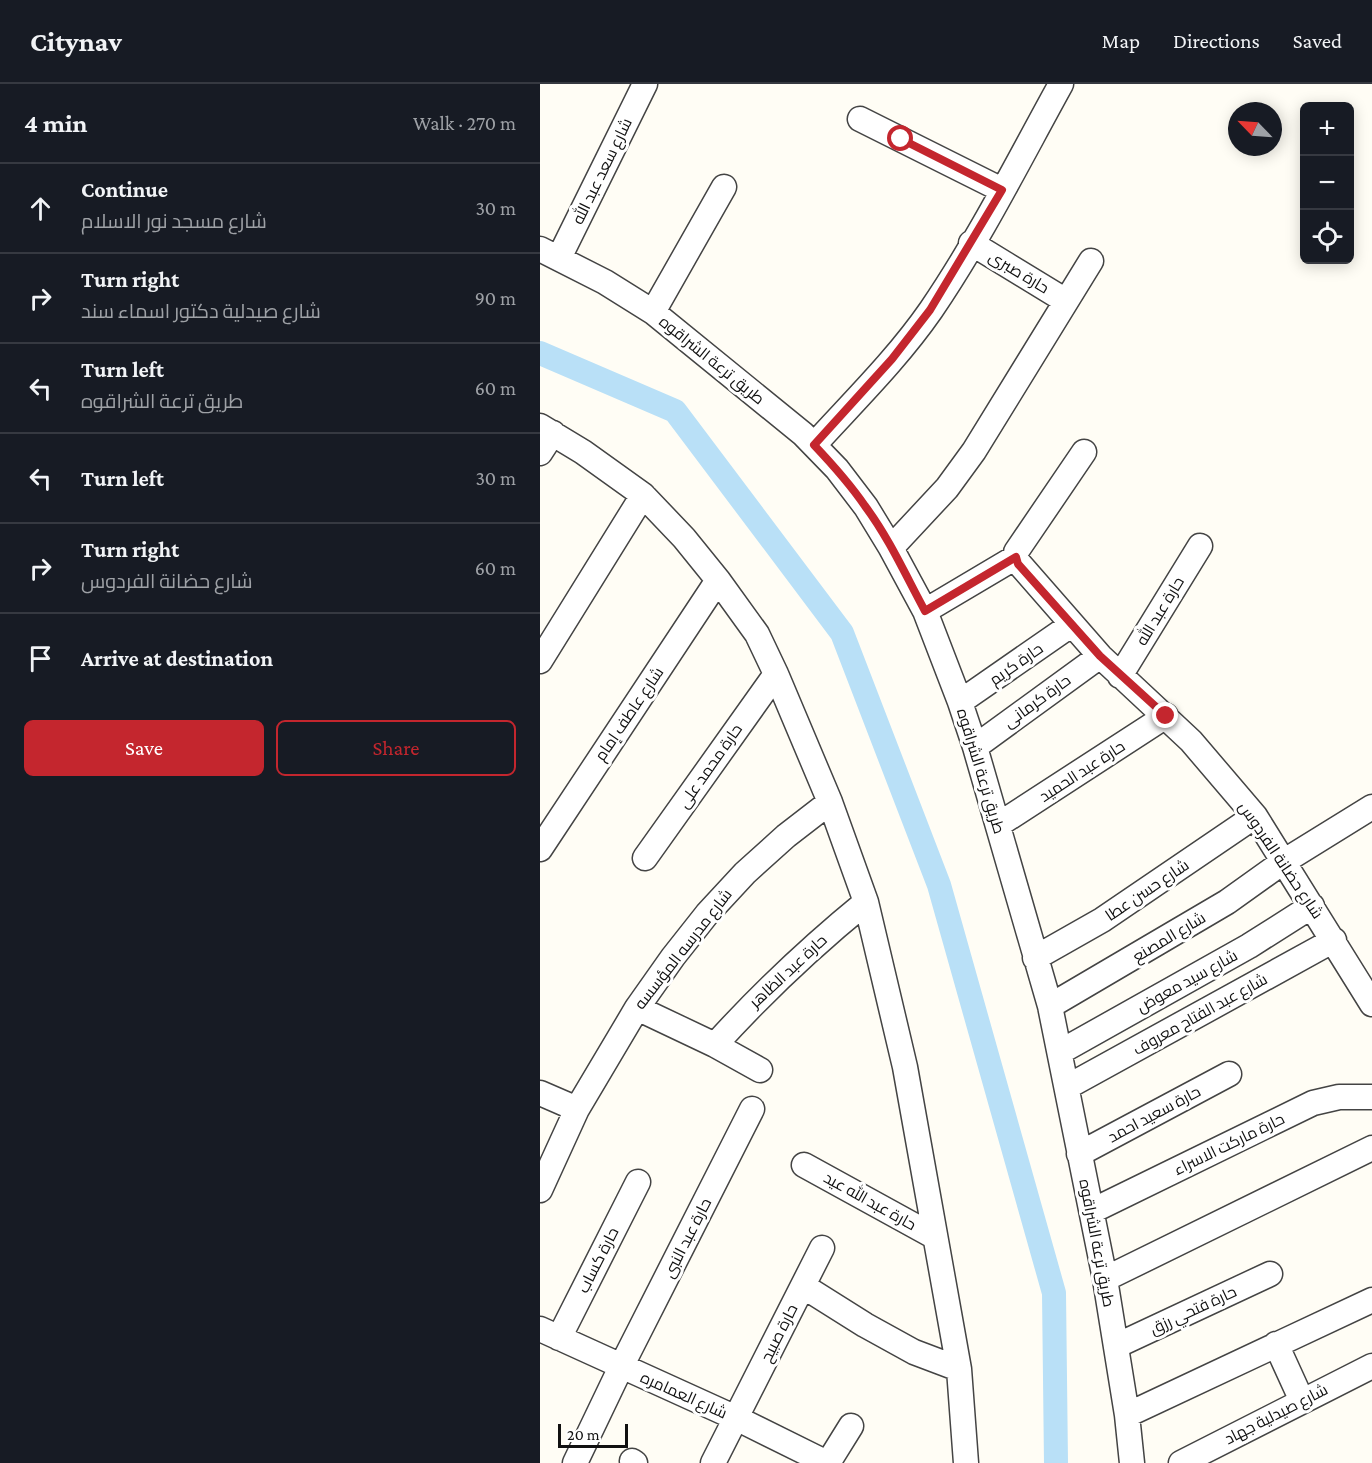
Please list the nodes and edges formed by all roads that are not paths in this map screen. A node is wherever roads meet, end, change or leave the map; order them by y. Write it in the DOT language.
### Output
graph roads {
  1 [pos="645,84"];
  2 [pos="1061,84"];
  3 [pos="860,119"];
  4 [pos="724,187"];
  5 [pos="1002,190"];
  6 [pos="971,243"];
  7 [pos="550,253"];
  8 [pos="1091,261"];
  9 [pos="1066,301"];
  10 [pos="653,312"];
  11 [pos="544,437"];
  12 [pos="814,445"];
  13 [pos="1084,452"];
  14 [pos="643,495"];
  15 [pos="1200,546"];
  16 [pos="891,548"];
  17 [pos="1016,557"];
  18 [pos="718,580"];
  19 [pos="925,611"];
  20 [pos="1071,625"];
  21 [pos="1100,656"];
  22 [pos="540,661"];
  23 [pos="776,674"];
  24 [pos="1120,676"];
  25 [pos="960,702"];
  26 [pos="1166,716"];
  27 [pos="975,747"];
  28 [pos="830,802"];
  29 [pos="1372,807"];
  30 [pos="1255,816"];
  31 [pos="998,825"];
  32 [pos="540,849"];
  33 [pos="645,858"];
  34 [pos="1283,862"];
  35 [pos="866,902"];
  36 [pos="1312,906"];
  37 [pos="1334,940"];
  38 [pos="1035,958"];
  39 [pos="1372,1004"];
  40 [pos="1050,1006"];
  41 [pos="637,1008"];
  42 [pos="715,1045"];
  43 [pos="1060,1052"];
  44 [pos="760,1070"];
  45 [pos="1229,1074"];
  46 [pos="1067,1087"];
  47 [pos="540,1093"];
  48 [pos="1372,1097"];
  49 [pos="577,1109"];
  50 [pos="752,1109"];
  51 [pos="1372,1149"];
  52 [pos="1079,1154"];
  53 [pos="804,1165"];
  54 [pos="542,1179"];
  55 [pos="638,1182"];
  56 [pos="1092,1211"];
  57 [pos="935,1237"];
  58 [pos="822,1248"];
  59 [pos="1270,1274"];
  60 [pos="1105,1279"];
  61 [pos="803,1286"];
  62 [pos="1372,1300"];
  63 [pos="549,1333"];
  64 [pos="1276,1344"];
  65 [pos="1116,1346"];
  66 [pos="1372,1366"];
  67 [pos="621,1367"];
  68 [pos="959,1369"];
  69 [pos="1302,1401"];
  70 [pos="1127,1415"];
  71 [pos="736,1418"];
  72 [pos="851,1426"];
  73 [pos="575,1463"];
  74 [pos="713,1463"];
  75 [pos="828,1463"];
  76 [pos="966,1463"];
  77 [pos="1132,1463"];
  78 [pos="1180,1463"];
  1 -- 7 [label="street, شارع سعد عبد الله"];
  2 -- 5 [label="street"];
  3 -- 5 [label="street"];
  4 -- 10 [label="street"];
  5 -- 6 [label="street"];
  6 -- 9 [label="street, حارة صبرى"];
  6 -- 12 [label="street"];
  7 -- 10 [label="street, طريق ترعة الشراقوه"];
  8 -- 9 [label="street"];
  9 -- 16 [label="street"];
  10 -- 12 [label="street, طريق ترعة الشراقوه"];
  11 -- 14 [label="street"];
  12 -- 16 [label="street, طريق ترعة الشراقوه"];
  13 -- 17 [label="street"];
  14 -- 18 [label="street"];
  14 -- 22 [label="street"];
  15 -- 24 [label="street, حارة عبد الله"];
  16 -- 19 [label="street, طريق ترعة الشراقوه"];
  17 -- 19 [label="street"];
  17 -- 20 [label="street, شارع حضانة الفردوس"];
  18 -- 23 [label="street"];
  18 -- 32 [label="street, شارع عاطف إمام"];
  19 -- 25 [label="street, طريق ترعة الشراقوه"];
  20 -- 21 [label="street, شارع حضانة الفردوس"];
  20 -- 25 [label="street, حارة كريم"];
  21 -- 24 [label="street, شارع حضانة الفردوس"];
  21 -- 27 [label="street, حارة كرمانى"];
  23 -- 28 [label="street"];
  23 -- 33 [label="street, حارة محمد على"];
  24 -- 26 [label="street, شارع حضانة الفردوس"];
  25 -- 27 [label="street, طريق ترعة الشراقوه"];
  26 -- 30 [label="street, شارع حضانة الفردوس"];
  26 -- 31 [label="street, حارة عبد الحميد"];
  27 -- 31 [label="street, طريق ترعة الشراقوه"];
  28 -- 35 [label="street"];
  28 -- 41 [label="street, شارع مدرسه المؤسسه"];
  29 -- 34 [label="street, شارع المصنع"];
  30 -- 34 [label="street, شارع حضانة الفردوس"];
  30 -- 38 [label="street, شارع حسن عطا"];
  31 -- 38 [label="street, طريق ترعة الشراقوه"];
  34 -- 36 [label="street, شارع حضانة الفردوس"];
  34 -- 40 [label="street, شارع المصنع"];
  35 -- 42 [label="street, حارة عبد الظاهر"];
  35 -- 57 [label="street"];
  36 -- 37 [label="street, شارع حضانة الفردوس"];
  36 -- 43 [label="street, شارع سيد معوض"];
  37 -- 39 [label="street, شارع حضانة الفردوس"];
  37 -- 46 [label="street, شارع عبد الفتاح معروف"];
  38 -- 40 [label="street, طريق ترعة الشراقوه"];
  40 -- 43 [label="street, طريق ترعة الشراقوه"];
  41 -- 42 [label="street"];
  41 -- 49 [label="street, شارع مدرسه المؤسسه"];
  42 -- 44 [label="street"];
  43 -- 46 [label="street, طريق ترعة الشراقوه"];
  45 -- 52 [label="street, حارة سعيد احمد"];
  46 -- 52 [label="street, طريق ترعة الشراقوه"];
  47 -- 49 [label="street"];
  48 -- 56 [label="street, حارة ماركت الاسراء"];
  49 -- 54 [label="street, شارع مدرسه المؤسسه"];
  50 -- 67 [label="street, حارة عبد النبى"];
  51 -- 60 [label="street"];
  52 -- 56 [label="street, طريق ترعة الشراقوه"];
  53 -- 57 [label="street, حارة عبد الله عيد"];
  55 -- 63 [label="street, حارة كساب"];
  56 -- 60 [label="street, طريق ترعة الشراقوه"];
  57 -- 68 [label="street"];
  58 -- 61 [label="street, حارة صبيح"];
  59 -- 65 [label="street, حارة فتحي رزق"];
  60 -- 65 [label="street, طريق ترعة الشراقوه"];
  61 -- 68 [label="street"];
  61 -- 71 [label="street, حارة صبيح"];
  62 -- 64 [label="street"];
  63 -- 67 [label="street, شارع العمامره"];
  64 -- 69 [label="street"];
  64 -- 70 [label="street"];
  65 -- 70 [label="street, طريق ترعة الشراقوه"];
  66 -- 69 [label="street, شارع صيدلية جهاد"];
  67 -- 71 [label="street, شارع العمامره"];
  67 -- 73 [label="street, حارة عبد النبى"];
  68 -- 76 [label="street"];
  69 -- 78 [label="street, شارع صيدلية جهاد"];
  70 -- 77 [label="street, طريق ترعة الشراقوه"];
  71 -- 74 [label="street, حارة صبيح"];
  71 -- 75 [label="street, شارع العمامره"];
  72 -- 75 [label="street"];
}
